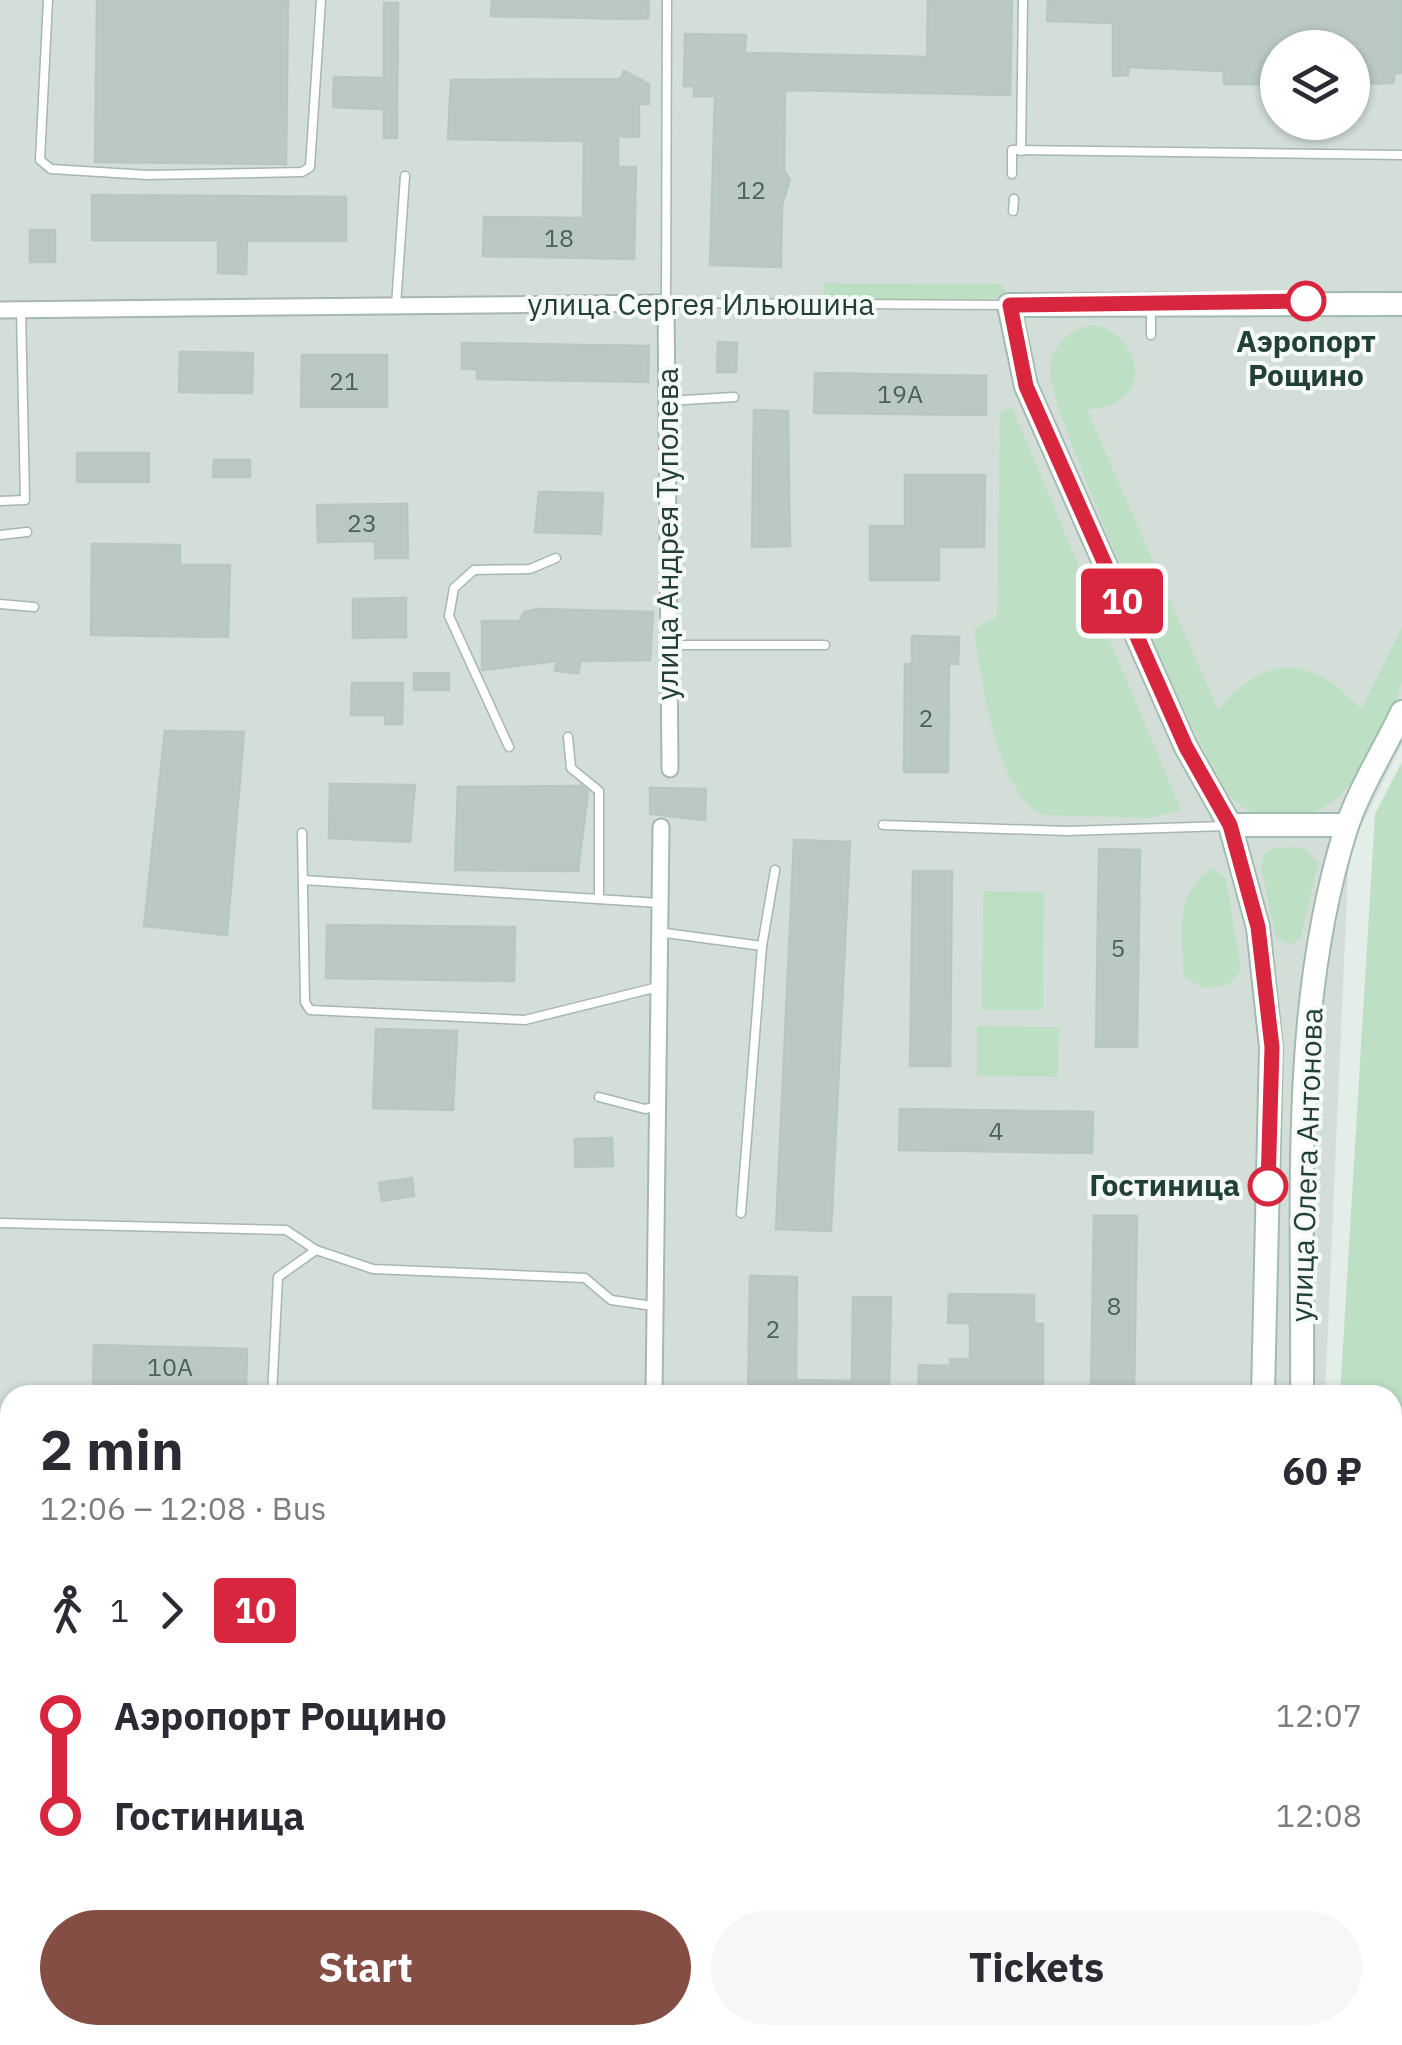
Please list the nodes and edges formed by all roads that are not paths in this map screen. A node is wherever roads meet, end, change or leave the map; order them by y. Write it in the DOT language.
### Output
graph roads {
  1 [pos="48,0"];
  2 [pos="321,0"];
  3 [pos="667,0"];
  4 [pos="1022,0"];
  5 [pos="1021,151"];
  6 [pos="1402,155"];
  7 [pos="1012,174"];
  8 [pos="405,176"];
  9 [pos="1014,199"];
  10 [pos="1013,210"];
  11 [pos="666,303"];
  12 [pos="1402,304"];
  13 [pos="1010,305"];
  14 [pos="1150,306"];
  15 [pos="396,308"];
  16 [pos="21,309"];
  17 [pos="0,310"];
  18 [pos="1151,335"];
  19 [pos="734,396"];
  20 [pos="668,400"];
  21 [pos="0,501"];
  22 [pos="26,532"];
  23 [pos="0,535"];
  24 [pos="556,558"];
  25 [pos="0,604"];
  26 [pos="34,608"];
  27 [pos="666,645"];
  28 [pos="825,645"];
  29 [pos="1402,712"];
  30 [pos="568,737"];
  31 [pos="509,747"];
  32 [pos="670,769"];
  33 [pos="882,825"];
  34 [pos="1230,825"];
  35 [pos="1347,826"];
  36 [pos="661,827"];
  37 [pos="302,833"];
  38 [pos="775,870"];
  39 [pos="303,880"];
  40 [pos="600,898"];
  41 [pos="659,903"];
  42 [pos="658,932"];
  43 [pos="762,946"];
  44 [pos="658,987"];
  45 [pos="599,1096"];
  46 [pos="658,1106"];
  47 [pos="740,1213"];
  48 [pos="0,1223"];
  49 [pos="316,1250"];
  50 [pos="654,1306"];
  51 [pos="273,1385"];
  52 [pos="654,1385"];
  53 [pos="1263,1385"];
  54 [pos="1302,1385"];
  1 -- 2 [label="lane"];
  3 -- 11 [label="lane, улица Андрея Туполева"];
  4 -- 5 [label="lane"];
  5 -- 6 [label="lane"];
  5 -- 7 [label="lane"];
  8 -- 15 [label="lane"];
  9 -- 10 [label="lane"];
  11 -- 13 [label="lane, улица Сергея Ильюшина"];
  11 -- 15 [label="street, улица Сергея Ильюшина"];
  11 -- 20 [label="street, улица Андрея Туполева"];
  12 -- 14 [label="street, улица Сергея Ильюшина"];
  13 -- 14 [label="street, улица Сергея Ильюшина"];
  13 -- 34 [label="street, улица Олега Антонова"];
  14 -- 18 [label="lane"];
  15 -- 16 [label="street, улица Сергея Ильюшина"];
  16 -- 17 [label="street, улица Сергея Ильюшина"];
  16 -- 21 [label="lane"];
  19 -- 20 [label="lane"];
  20 -- 27 [label="street, улица Андрея Туполева"];
  22 -- 23 [label="lane"];
  24 -- 31 [label="lane"];
  25 -- 26 [label="lane"];
  27 -- 28 [label="lane"];
  27 -- 32 [label="street, улица Андрея Туполева"];
  29 -- 35 [label="street, улица Олега Антонова"];
  30 -- 40 [label="lane"];
  33 -- 34 [label="lane"];
  34 -- 35 [label="street"];
  34 -- 53 [label="street, улица Олега Антонова"];
  35 -- 54 [label="street, улица Олега Антонова"];
  36 -- 41 [label="street"];
  37 -- 39 [label="lane"];
  38 -- 43 [label="lane"];
  39 -- 40 [label="lane"];
  39 -- 44 [label="lane"];
  40 -- 41 [label="lane"];
  41 -- 42 [label="street"];
  42 -- 43 [label="lane"];
  42 -- 44 [label="street"];
  43 -- 47 [label="lane"];
  44 -- 46 [label="street"];
  45 -- 46 [label="lane"];
  46 -- 50 [label="street"];
  48 -- 49 [label="lane"];
  49 -- 50 [label="lane"];
  49 -- 51 [label="lane"];
  50 -- 52 [label="street"];
}
